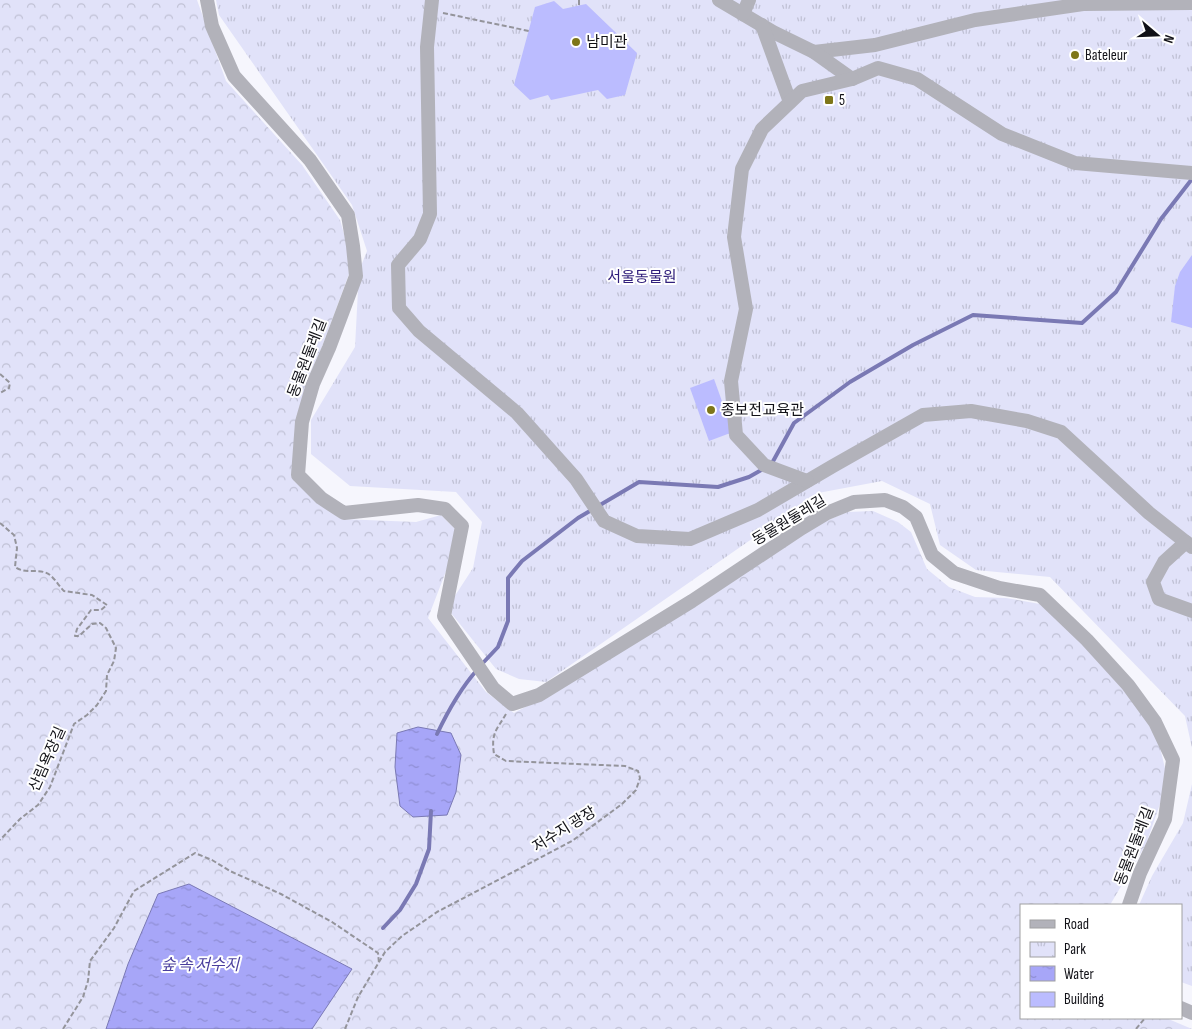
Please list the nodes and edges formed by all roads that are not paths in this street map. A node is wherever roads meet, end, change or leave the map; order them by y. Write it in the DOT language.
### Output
graph roads {
  1 [pos="206,0"];
  2 [pos="719,0"];
  3 [pos="749,0"];
  4 [pos="1192,3"];
  5 [pos="432,5"];
  6 [pos="743,14"];
  7 [pos="762,25"];
  8 [pos="814,52"];
  9 [pos="852,79"];
  10 [pos="790,102"];
  11 [pos="1191,173"];
  12 [pos="807,481"];
  13 [pos="1189,544"];
  14 [pos="1192,611"];
  15 [pos="1129,904"];
  1 -- 15 [label="street, 동물원둘레길"];
  2 -- 6 [label="street"];
  3 -- 6 [label="street"];
  4 -- 8 [label="street"];
  5 -- 12 [label="street"];
  6 -- 7 [label="street"];
  7 -- 8 [label="street"];
  7 -- 10 [label="street"];
  8 -- 9 [label="street"];
  9 -- 10 [label="street"];
  9 -- 11 [label="street"];
  10 -- 12 [label="street"];
  12 -- 13 [label="street"];
  13 -- 14 [label="street"];
}
